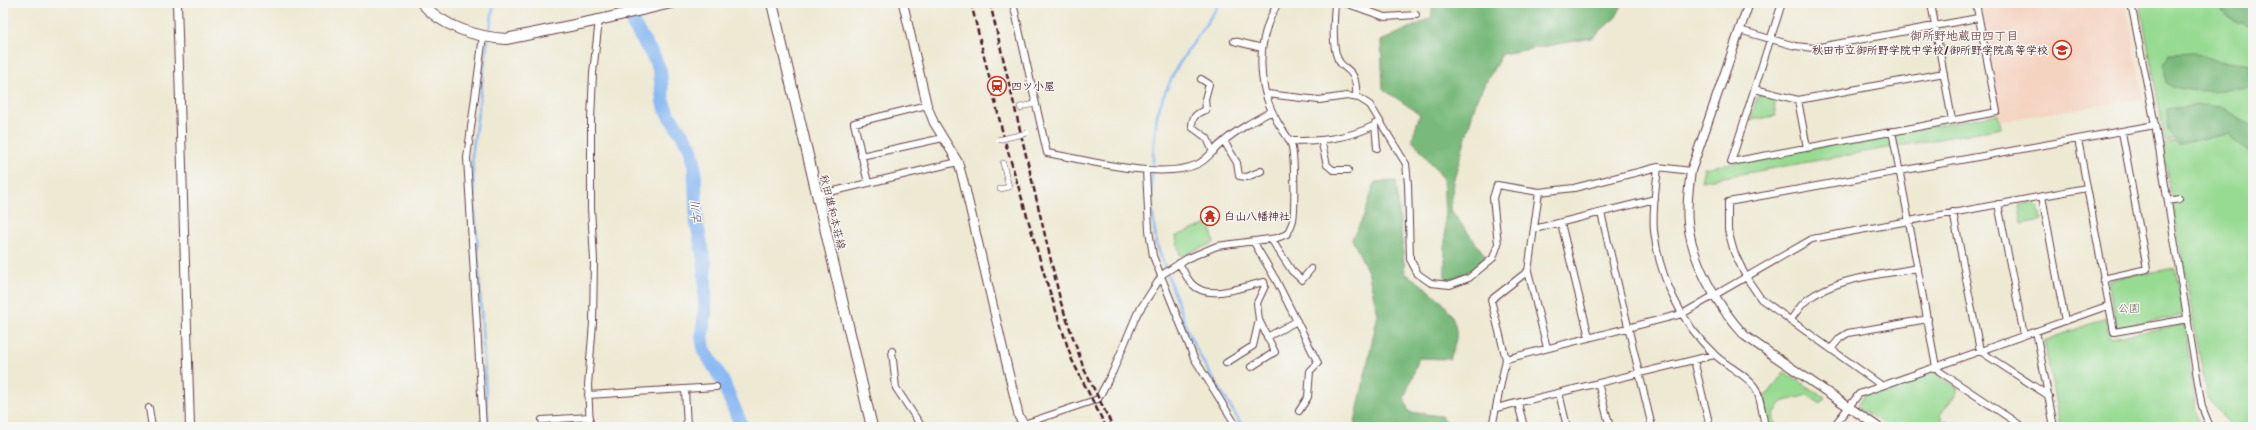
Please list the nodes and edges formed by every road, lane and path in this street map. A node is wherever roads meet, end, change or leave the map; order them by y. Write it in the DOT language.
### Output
graph roads {
  1 [pos="177,3"];
  2 [pos="422,3"];
  3 [pos="671,3"];
  4 [pos="772,3"];
  5 [pos="903,3"];
  6 [pos="1013,3"];
  7 [pos="1278,3"];
  8 [pos="1335,3"];
  9 [pos="1346,3"];
  10 [pos="1749,3"];
  11 [pos="1782,3"];
  12 [pos="1931,3"];
  13 [pos="1976,3"];
  14 [pos="2131,3"];
  15 [pos="1416,16"];
  16 [pos="1978,18"];
  17 [pos="599,20"];
  18 [pos="1935,26"];
  19 [pos="1739,30"];
  20 [pos="486,37"];
  21 [pos="1771,38"];
  22 [pos="1234,41"];
  23 [pos="1262,48"];
  24 [pos="1944,73"];
  25 [pos="1200,79"];
  26 [pos="1755,89"];
  27 [pos="1267,94"];
  28 [pos="1356,97"];
  29 [pos="1798,100"];
  30 [pos="1035,104"];
  31 [pos="927,105"];
  32 [pos="1021,109"];
  33 [pos="1272,111"];
  34 [pos="1378,120"];
  35 [pos="1952,120"];
  36 [pos="2156,125"];
  37 [pos="1373,126"];
  38 [pos="1892,132"];
  39 [pos="2122,132"];
  40 [pos="1027,133"];
  41 [pos="943,138"];
  42 [pos="2078,139"];
  43 [pos="998,140"];
  44 [pos="1321,140"];
  45 [pos="1224,141"];
  46 [pos="1290,141"];
  47 [pos="1377,148"];
  48 [pos="1807,148"];
  49 [pos="1213,152"];
  50 [pos="861,156"];
  51 [pos="958,162"];
  52 [pos="1003,163"];
  53 [pos="1658,167"];
  54 [pos="1348,170"];
  55 [pos="1150,171"];
  56 [pos="1261,171"];
  57 [pos="1692,171"];
  58 [pos="1900,171"];
  59 [pos="868,183"];
  60 [pos="2086,188"];
  61 [pos="1000,189"];
  62 [pos="1539,192"];
  63 [pos="817,195"];
  64 [pos="2042,196"];
  65 [pos="1655,199"];
  66 [pos="2179,199"];
  67 [pos="2168,201"];
  68 [pos="1998,204"];
  69 [pos="1953,212"];
  70 [pos="1600,213"];
  71 [pos="1909,220"];
  72 [pos="1561,223"];
  73 [pos="1534,229"];
  74 [pos="1271,239"];
  75 [pos="1253,241"];
  76 [pos="1179,263"];
  77 [pos="1918,268"];
  78 [pos="1311,269"];
  79 [pos="1528,271"];
  80 [pos="1272,274"];
  81 [pos="1162,275"];
  82 [pos="1746,277"];
  83 [pos="2103,278"];
  84 [pos="1264,282"];
  85 [pos="1714,296"];
  86 [pos="2107,306"];
  87 [pos="1682,314"];
  88 [pos="1928,319"];
  89 [pos="2188,319"];
  90 [pos="1259,320"];
  91 [pos="1297,321"];
  92 [pos="1790,321"];
  93 [pos="2065,321"];
  94 [pos="1630,327"];
  95 [pos="2036,331"];
  96 [pos="2024,335"];
  97 [pos="1267,337"];
  98 [pos="1589,337"];
  99 [pos="1547,348"];
  100 [pos="1831,349"];
  101 [pos="892,351"];
  102 [pos="1980,351"];
  103 [pos="1714,355"];
  104 [pos="1506,359"];
  105 [pos="1694,360"];
  106 [pos="1226,362"];
  107 [pos="1251,367"];
  108 [pos="1936,367"];
  109 [pos="1640,373"];
  110 [pos="1598,383"];
  111 [pos="1881,385"];
  112 [pos="716,387"];
  113 [pos="685,389"];
  114 [pos="1559,393"];
  115 [pos="588,395"];
  116 [pos="2049,396"];
  117 [pos="1518,403"];
  118 [pos="1848,406"];
  119 [pos="149,408"];
  120 [pos="1496,408"];
  121 [pos="1299,411"];
  122 [pos="590,417"];
  123 [pos="542,420"];
  124 [pos="1026,426"];
  125 [pos="152,427"];
  126 [pos="190,427"];
  127 [pos="483,427"];
  128 [pos="590,427"];
  129 [pos="687,427"];
  130 [pos="872,427"];
  131 [pos="922,427"];
  132 [pos="1015,427"];
  133 [pos="1236,427"];
  134 [pos="1492,427"];
  135 [pos="1524,427"];
  136 [pos="1567,427"];
  137 [pos="1610,427"];
  138 [pos="1652,427"];
  139 [pos="1710,427"];
  140 [pos="1765,427"];
  141 [pos="1834,427"];
  142 [pos="1878,427"];
  143 [pos="1945,427"];
  144 [pos="1948,427"];
  145 [pos="2023,427"];
  146 [pos="2054,427"];
  147 [pos="2210,427"];
  1 -- 126 [label="street"];
  2 -- 20 [label="main road"];
  3 -- 17 [label="main road"];
  4 -- 63 [label="main road, 秋田雄和本荘線"];
  5 -- 31 [label="street"];
  6 -- 30 [label="street"];
  7 -- 23 [label="street"];
  8 -- 28 [label="street"];
  9 -- 15 [label="street"];
  10 -- 19 [label="street"];
  11 -- 21 [label="street"];
  12 -- 18 [label="street"];
  13 -- 16 [label="street"];
  14 -- 36 [label="street"];
  16 -- 18 [label="street"];
  16 -- 35 [label="street"];
  17 -- 20 [label="main road"];
  17 -- 115 [label="street"];
  18 -- 21 [label="street"];
  18 -- 24 [label="street"];
  19 -- 21 [label="street"];
  19 -- 57 [label="street"];
  20 -- 127 [label="street"];
  21 -- 26 [label="street"];
  22 -- 23 [label="street"];
  23 -- 27 [label="street"];
  24 -- 29 [label="street"];
  24 -- 35 [label="street"];
  25 -- 49 [label="street"];
  26 -- 29 [label="street"];
  26 -- 48 [label="street"];
  27 -- 28 [label="street"];
  27 -- 33 [label="street"];
  28 -- 34 [label="street"];
  29 -- 48 [label="street"];
  30 -- 32 [label="street"];
  30 -- 55 [label="street"];
  31 -- 41 [label="street"];
  31 -- 50 [label="street"];
  33 -- 45 [label="street"];
  33 -- 46 [label="street"];
  34 -- 37 [label="street"];
  34 -- 62 [label="street"];
  35 -- 38 [label="street"];
  36 -- 39 [label="street"];
  36 -- 67 [label="street"];
  37 -- 44 [label="street"];
  37 -- 47 [label="street"];
  38 -- 48 [label="street"];
  38 -- 58 [label="street"];
  39 -- 42 [label="street"];
  39 -- 83 [label="street"];
  40 -- 43 [label="street, bridge"];
  41 -- 50 [label="street"];
  41 -- 51 [label="street"];
  42 -- 58 [label="street"];
  42 -- 60 [label="street"];
  44 -- 46 [label="street"];
  44 -- 54 [label="street"];
  45 -- 49 [label="street"];
  45 -- 56 [label="street"];
  46 -- 74 [label="street"];
  49 -- 55 [label="street"];
  50 -- 59 [label="street"];
  51 -- 59 [label="street"];
  51 -- 124 [label="street"];
  52 -- 61 [label="street"];
  53 -- 57 [label="street"];
  53 -- 62 [label="street"];
  53 -- 65 [label="street"];
  55 -- 81 [label="street"];
  57 -- 85 [label="street"];
  58 -- 71 [label="street"];
  58 -- 82 [label="street"];
  59 -- 63 [label="street"];
  60 -- 64 [label="street"];
  60 -- 83 [label="street"];
  62 -- 73 [label="street"];
  63 -- 130 [label="main road, 秋田雄和本荘線"];
  64 -- 68 [label="street"];
  64 -- 93 [label="street"];
  65 -- 70 [label="street"];
  65 -- 87 [label="street"];
  66 -- 67 [label="street"];
  67 -- 89 [label="street"];
  68 -- 69 [label="street"];
  68 -- 96 [label="street"];
  69 -- 71 [label="street"];
  69 -- 102 [label="street"];
  70 -- 72 [label="street"];
  70 -- 94 [label="street"];
  71 -- 77 [label="street"];
  71 -- 82 [label="street"];
  72 -- 73 [label="street"];
  72 -- 98 [label="street"];
  73 -- 79 [label="street"];
  74 -- 75 [label="street"];
  74 -- 78 [label="street"];
  75 -- 76 [label="street"];
  75 -- 80 [label="street"];
  76 -- 81 [label="street"];
  76 -- 84 [label="street"];
  77 -- 88 [label="street"];
  77 -- 92 [label="street"];
  79 -- 99 [label="street"];
  79 -- 104 [label="street"];
  80 -- 84 [label="street"];
  80 -- 91 [label="street"];
  81 -- 124 [label="street"];
  81 -- 133 [label="street"];
  82 -- 85 [label="street"];
  82 -- 92 [label="street"];
  83 -- 86 [label="street"];
  84 -- 90 [label="street"];
  85 -- 87 [label="street"];
  85 -- 118 [label="street"];
  86 -- 89 [label="street"];
  86 -- 93 [label="street"];
  87 -- 94 [label="street"];
  87 -- 103 [label="street"];
  88 -- 100 [label="street"];
  88 -- 108 [label="street"];
  89 -- 147 [label="street"];
  90 -- 97 [label="street"];
  90 -- 106 [label="street"];
  91 -- 97 [label="street"];
  91 -- 121 [label="street"];
  92 -- 100 [label="street"];
  93 -- 95 [label="street"];
  94 -- 98 [label="street"];
  94 -- 109 [label="street"];
  95 -- 96 [label="street"];
  95 -- 116 [label="street"];
  96 -- 102 [label="street"];
  97 -- 107 [label="street"];
  98 -- 99 [label="street"];
  99 -- 104 [label="street"];
  100 -- 111 [label="street"];
  101 -- 131 [label="street"];
  102 -- 108 [label="street"];
  102 -- 116 [label="street"];
  103 -- 105 [label="street"];
  103 -- 140 [label="street"];
  104 -- 120 [label="street"];
  105 -- 109 [label="street"];
  105 -- 139 [label="street"];
  108 -- 111 [label="street"];
  108 -- 145 [label="street"];
  109 -- 110 [label="street"];
  109 -- 138 [label="street"];
  110 -- 114 [label="street"];
  110 -- 137 [label="street"];
  111 -- 118 [label="street"];
  112 -- 113 [label="street"];
  113 -- 115 [label="street"];
  113 -- 129 [label="street"];
  114 -- 117 [label="street"];
  114 -- 136 [label="street"];
  115 -- 122 [label="street"];
  116 -- 146 [label="street"];
  117 -- 120 [label="street"];
  117 -- 135 [label="street"];
  118 -- 141 [label="street"];
  118 -- 142 [label="street"];
  119 -- 125 [label="street"];
  120 -- 134 [label="street"];
  122 -- 123 [label="street"];
  122 -- 128 [label="street"];
  124 -- 132 [label="street"];
  143 -- 144 [label="street"];
}
